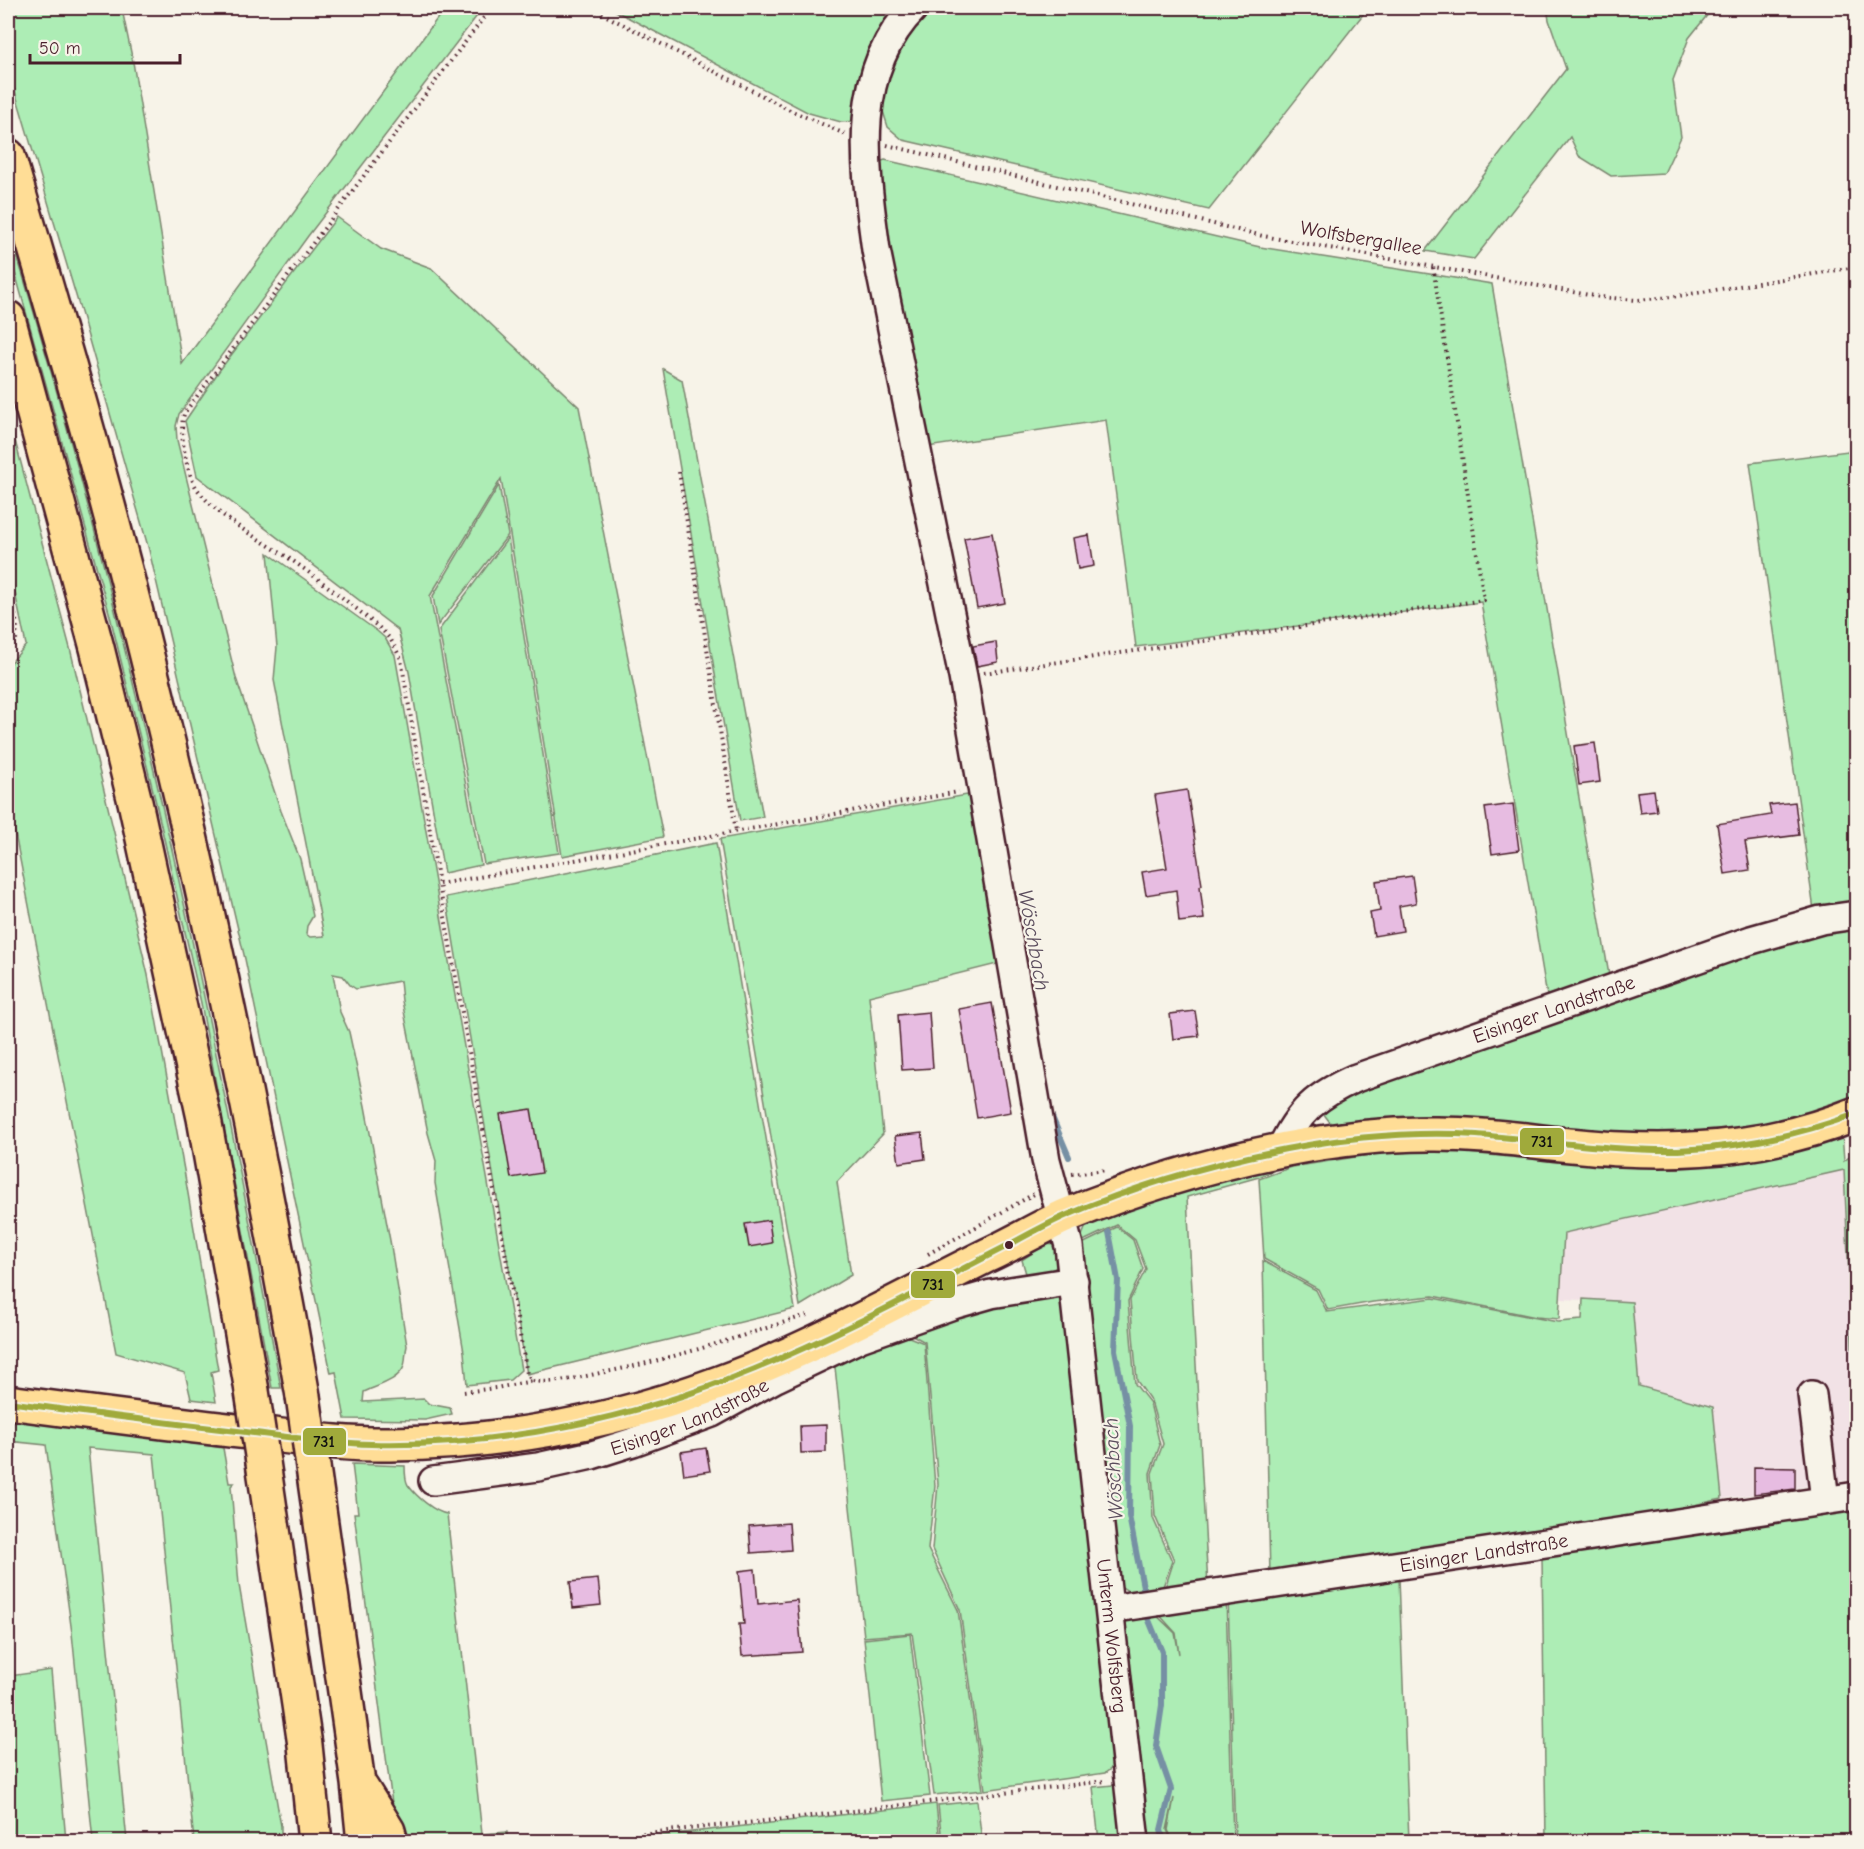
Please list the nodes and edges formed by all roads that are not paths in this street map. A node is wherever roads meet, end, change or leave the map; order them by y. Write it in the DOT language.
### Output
graph roads {
  1 [pos="914,8"];
  2 [pos="8,156"];
  3 [pos="8,318"];
  4 [pos="1857,915"];
  5 [pos="1857,1114"];
  6 [pos="1280,1150"];
  7 [pos="1062,1218"];
  8 [pos="1074,1281"];
  9 [pos="1812,1395"];
  10 [pos="8,1402"];
  11 [pos="433,1482"];
  12 [pos="1857,1496"];
  13 [pos="1825,1500"];
  14 [pos="1110,1609"];
  15 [pos="305,1745"];
  16 [pos="358,1783"];
  17 [pos="299,1842"];
  18 [pos="315,1842"];
  19 [pos="364,1842"];
  20 [pos="391,1842"];
  21 [pos="1135,1842"];
  1 -- 7 [label="street, Unterm Wolfsberg"];
  2 -- 16 [label="main road, bridge"];
  3 -- 15 [label="main road, bridge"];
  4 -- 6 [label="street, Eisinger Landstraße"];
  5 -- 6 [label="main road, Eisinger Landstraße"];
  6 -- 7 [label="main road, Eisinger Landstraße"];
  7 -- 8 [label="street, Unterm Wolfsberg"];
  7 -- 10 [label="main road, Eisinger Landstraße"];
  8 -- 11 [label="street, Eisinger Landstraße"];
  8 -- 14 [label="street, Unterm Wolfsberg"];
  9 -- 13 [label="street"];
  12 -- 13 [label="street, Eisinger Landstraße"];
  13 -- 14 [label="street, Eisinger Landstraße"];
  14 -- 21 [label="street, Unterm Wolfsberg"];
  15 -- 17 [label="main road"];
  15 -- 18 [label="main road"];
  16 -- 19 [label="main road"];
  16 -- 20 [label="main road"];
}
